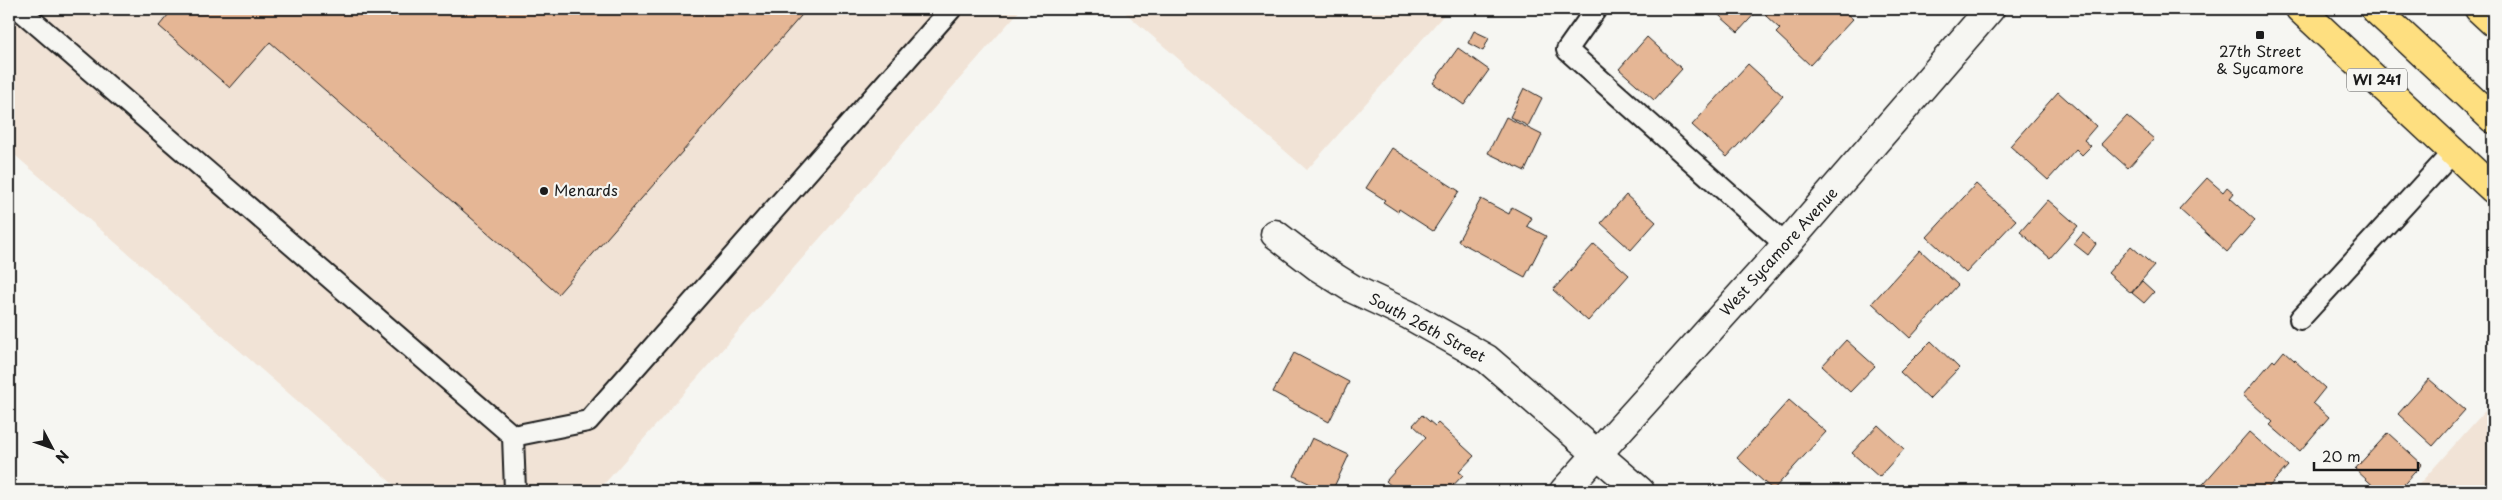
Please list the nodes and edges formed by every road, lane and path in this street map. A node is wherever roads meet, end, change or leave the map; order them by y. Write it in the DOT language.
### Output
graph roads {
  1 [pos="20,9"];
  2 [pos="951,9"];
  3 [pos="1596,9"];
  4 [pos="1990,9"];
  5 [pos="2300,9"];
  6 [pos="2375,9"];
  7 [pos="2479,9"];
  8 [pos="2493,22"];
  9 [pos="2493,119"];
  10 [pos="2454,152"];
  11 [pos="2493,188"];
  12 [pos="1275,234"];
  13 [pos="1786,245"];
  14 [pos="2300,319"];
  15 [pos="513,436"];
  16 [pos="1598,453"];
  17 [pos="515,491"];
  18 [pos="1564,491"];
  19 [pos="1640,491"];
  1 -- 15 [label="lane"];
  2 -- 15 [label="lane"];
  3 -- 13 [label="lane"];
  4 -- 13 [label="street, West Sycamore Avenue"];
  5 -- 10 [label="main road, WI 241"];
  6 -- 9 [label="main road"];
  7 -- 8 [label="main road"];
  10 -- 11 [label="main road, WI 241"];
  10 -- 14 [label="lane"];
  12 -- 16 [label="street, South 26th Street"];
  13 -- 16 [label="street, West Sycamore Avenue"];
  15 -- 17 [label="lane"];
  16 -- 18 [label="street, West Sycamore Avenue"];
  16 -- 19 [label="street, South 26th Street"];
}
